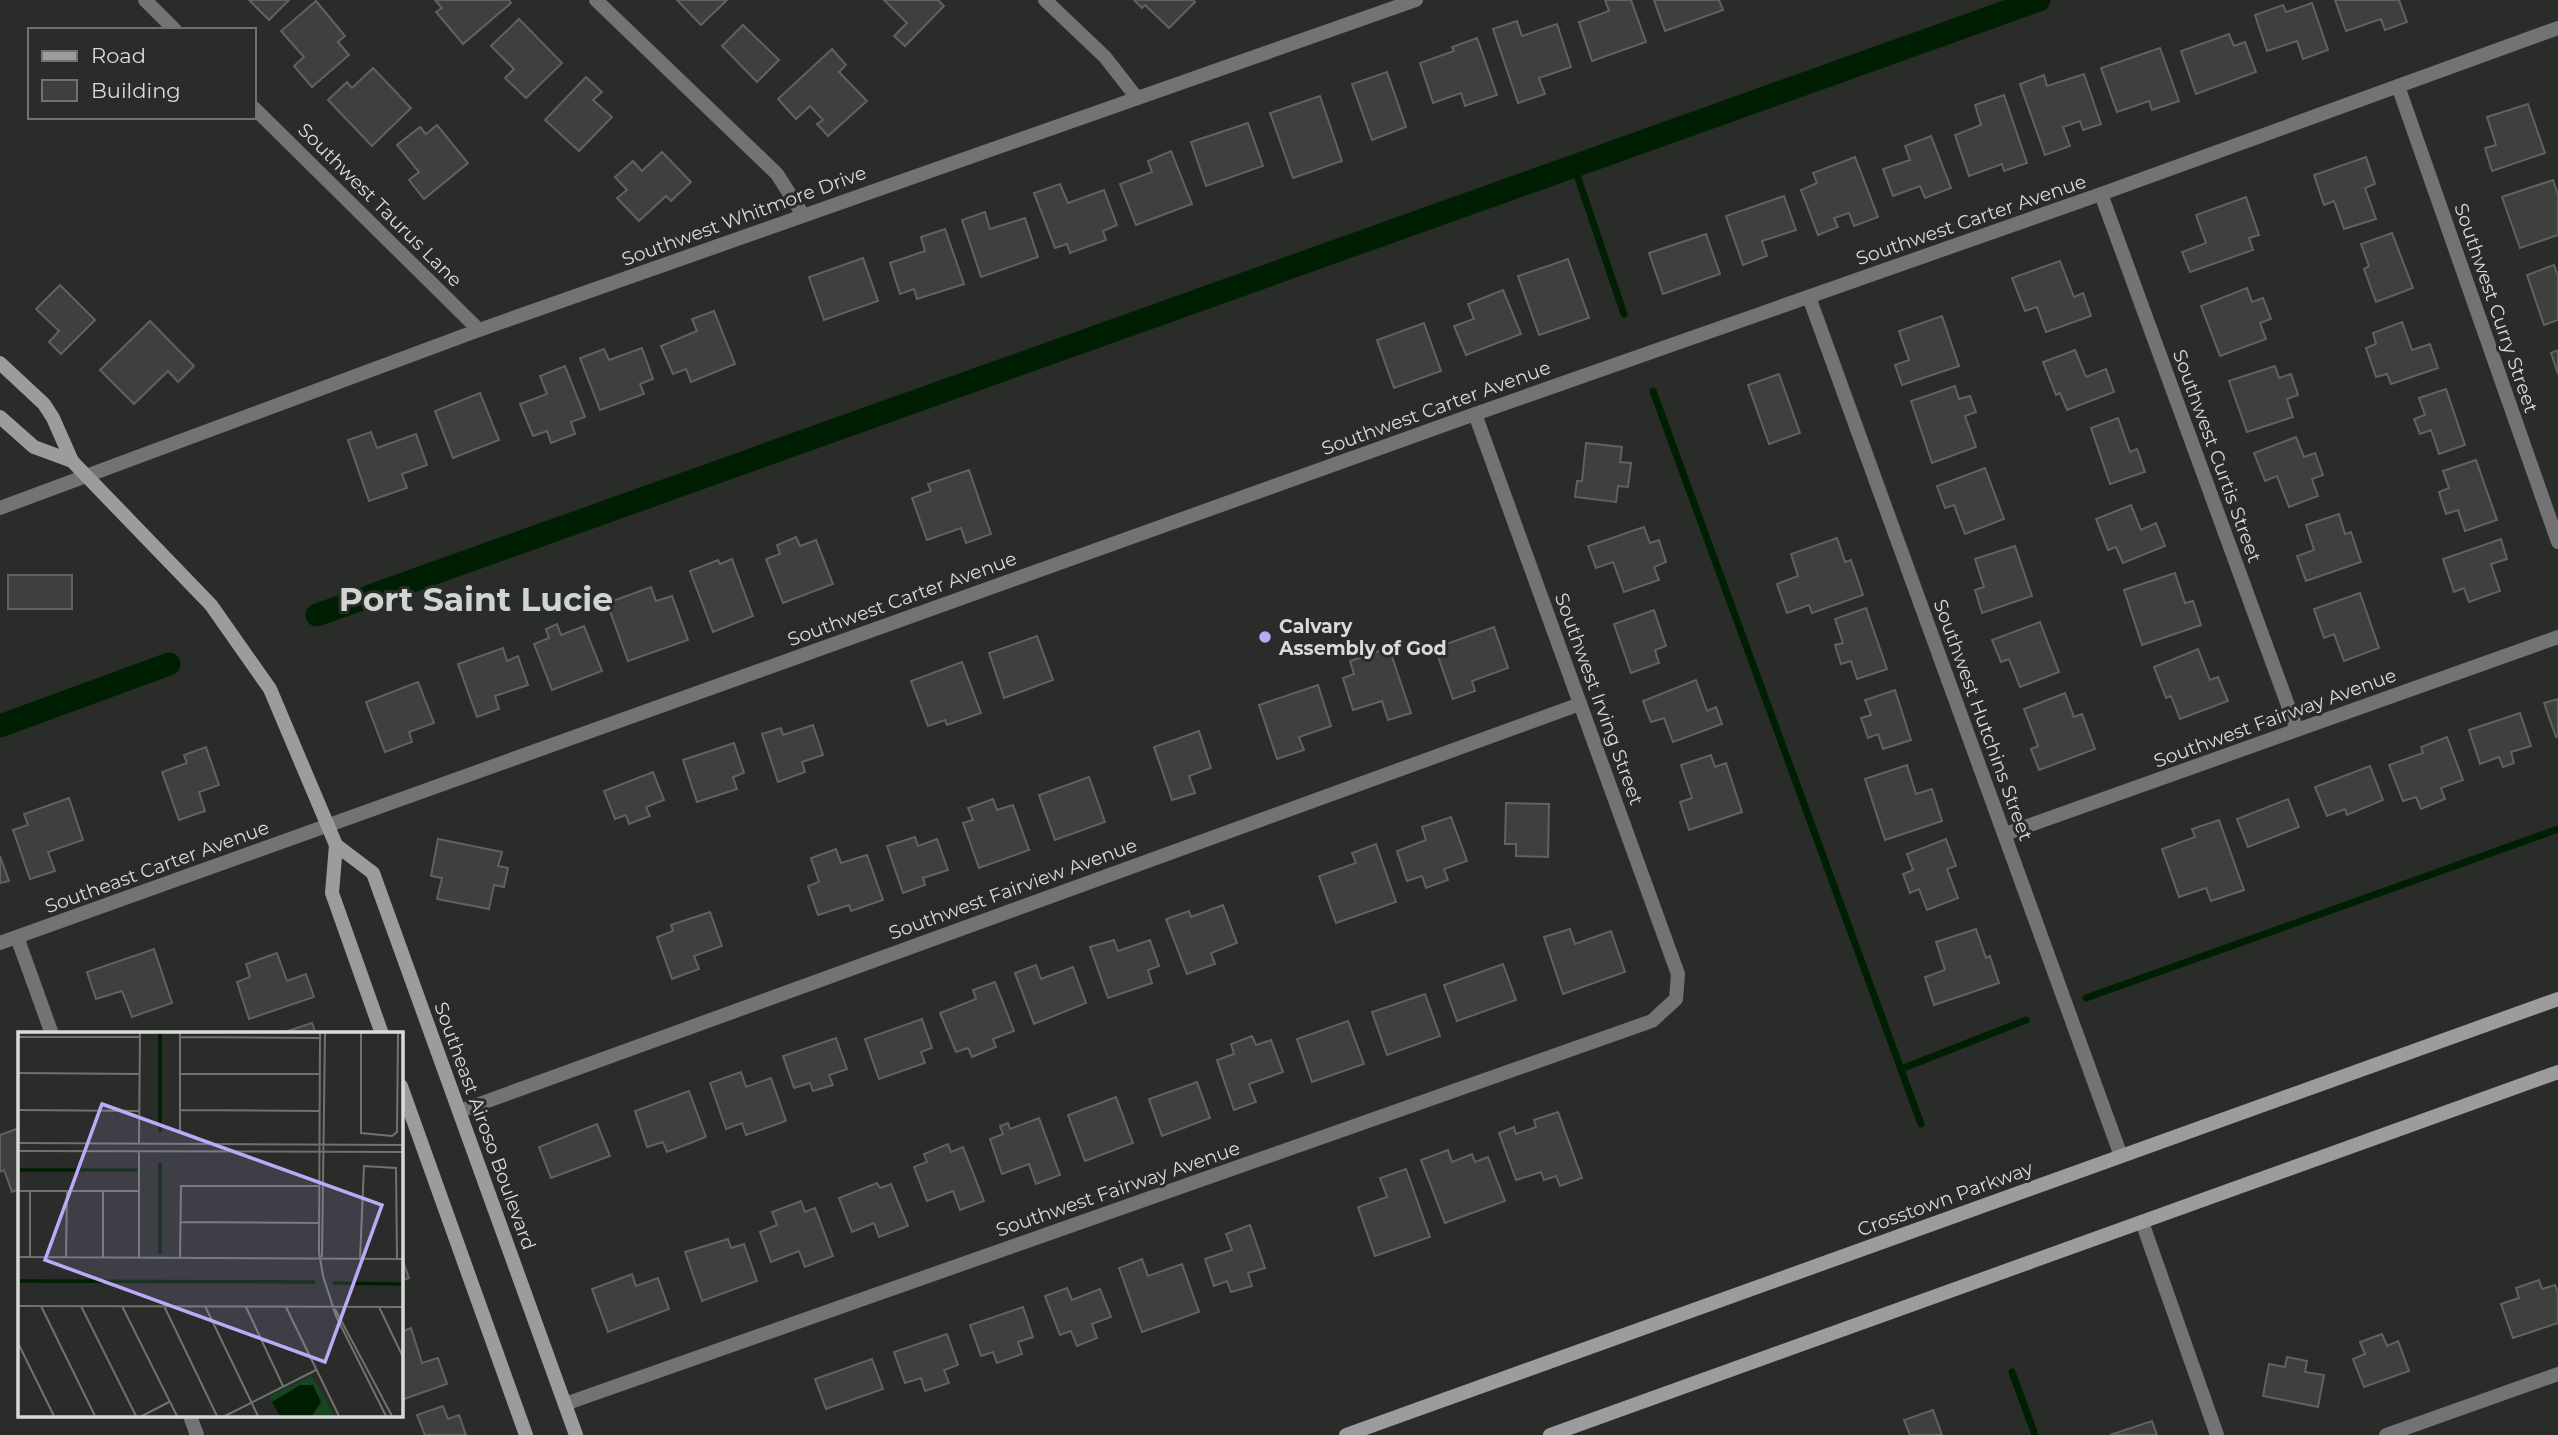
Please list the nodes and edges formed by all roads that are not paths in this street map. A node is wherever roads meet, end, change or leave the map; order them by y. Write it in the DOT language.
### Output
graph roads {
  1 [pos="145,0"];
  2 [pos="596,0"];
  3 [pos="1045,0"];
  4 [pos="1416,0"];
  5 [pos="173,28"];
  6 [pos="2558,28"];
  7 [pos="2398,86"];
  8 [pos="1137,98"];
  9 [pos="256,110"];
  10 [pos="2101,194"];
  11 [pos="803,215"];
  12 [pos="1809,298"];
  13 [pos="479,330"];
  14 [pos="0,363"];
  15 [pos="1475,414"];
  16 [pos="0,417"];
  17 [pos="72,461"];
  18 [pos="88,477"];
  19 [pos="0,508"];
  20 [pos="2558,542"];
  21 [pos="2558,637"];
  22 [pos="1580,704"];
  23 [pos="2297,730"];
  24 [pos="328,826"];
  25 [pos="2004,834"];
  26 [pos="336,845"];
  27 [pos="17,937"];
  28 [pos="0,943"];
  29 [pos="1676,999"];
  30 [pos="2558,999"];
  31 [pos="51,1032"];
  32 [pos="381,1032"];
  33 [pos="2558,1072"];
  34 [pos="402,1089"];
  35 [pos="460,1111"];
  36 [pos="2121,1156"];
  37 [pos="2142,1222"];
  38 [pos="2558,1374"];
  39 [pos="565,1404"];
  40 [pos="191,1418"];
  41 [pos="197,1435"];
  42 [pos="526,1435"];
  43 [pos="576,1435"];
  44 [pos="1346,1435"];
  45 [pos="1550,1435"];
  46 [pos="2217,1435"];
  47 [pos="2386,1435"];
  1 -- 5 [label="street"];
  2 -- 11 [label="street"];
  3 -- 8 [label="street"];
  4 -- 8 [label="street, Southwest Whitmore Drive"];
  6 -- 7 [label="street, Southwest Carter Avenue"];
  7 -- 10 [label="street, Southwest Carter Avenue"];
  7 -- 20 [label="street, Southwest Curry Street"];
  8 -- 11 [label="street, Southwest Whitmore Drive"];
  9 -- 13 [label="street, Southwest Taurus Lane"];
  10 -- 12 [label="street, Southwest Carter Avenue"];
  10 -- 23 [label="street, Southwest Curtis Street"];
  11 -- 13 [label="street, Southwest Whitmore Drive"];
  12 -- 15 [label="street, Southwest Carter Avenue"];
  12 -- 25 [label="street, Southwest Hutchins Street"];
  13 -- 18 [label="street, Southwest Whitmore Drive"];
  14 -- 17 [label="main road"];
  15 -- 22 [label="street, Southwest Irving Street"];
  15 -- 24 [label="street, Southwest Carter Avenue"];
  16 -- 17 [label="main road"];
  17 -- 18 [label="main road"];
  18 -- 19 [label="street, Southwest Whitmore Drive"];
  18 -- 24 [label="main road"];
  21 -- 23 [label="street, Southwest Fairway Avenue"];
  22 -- 29 [label="street, Southwest Irving Street"];
  22 -- 35 [label="street, Southwest Fairview Avenue"];
  23 -- 25 [label="street, Southwest Fairway Avenue"];
  24 -- 26 [label="main road"];
  24 -- 27 [label="street, Southeast Carter Avenue"];
  25 -- 36 [label="street, Southwest Hutchins Street"];
  26 -- 32 [label="main road"];
  26 -- 35 [label="main road, Southeast Airoso Boulevard"];
  27 -- 28 [label="street, Southeast Carter Avenue"];
  27 -- 31 [label="street"];
  29 -- 39 [label="street, Southwest Fairway Avenue"];
  30 -- 36 [label="main road, Crosstown Parkway"];
  33 -- 37 [label="main road"];
  34 -- 42 [label="main road"];
  35 -- 39 [label="main road, Southeast Airoso Boulevard"];
  36 -- 44 [label="main road, Crosstown Parkway"];
  37 -- 45 [label="main road"];
  37 -- 46 [label="street"];
  38 -- 47 [label="street"];
  39 -- 43 [label="main road, Southeast Airoso Boulevard"];
  40 -- 41 [label="street"];
}
